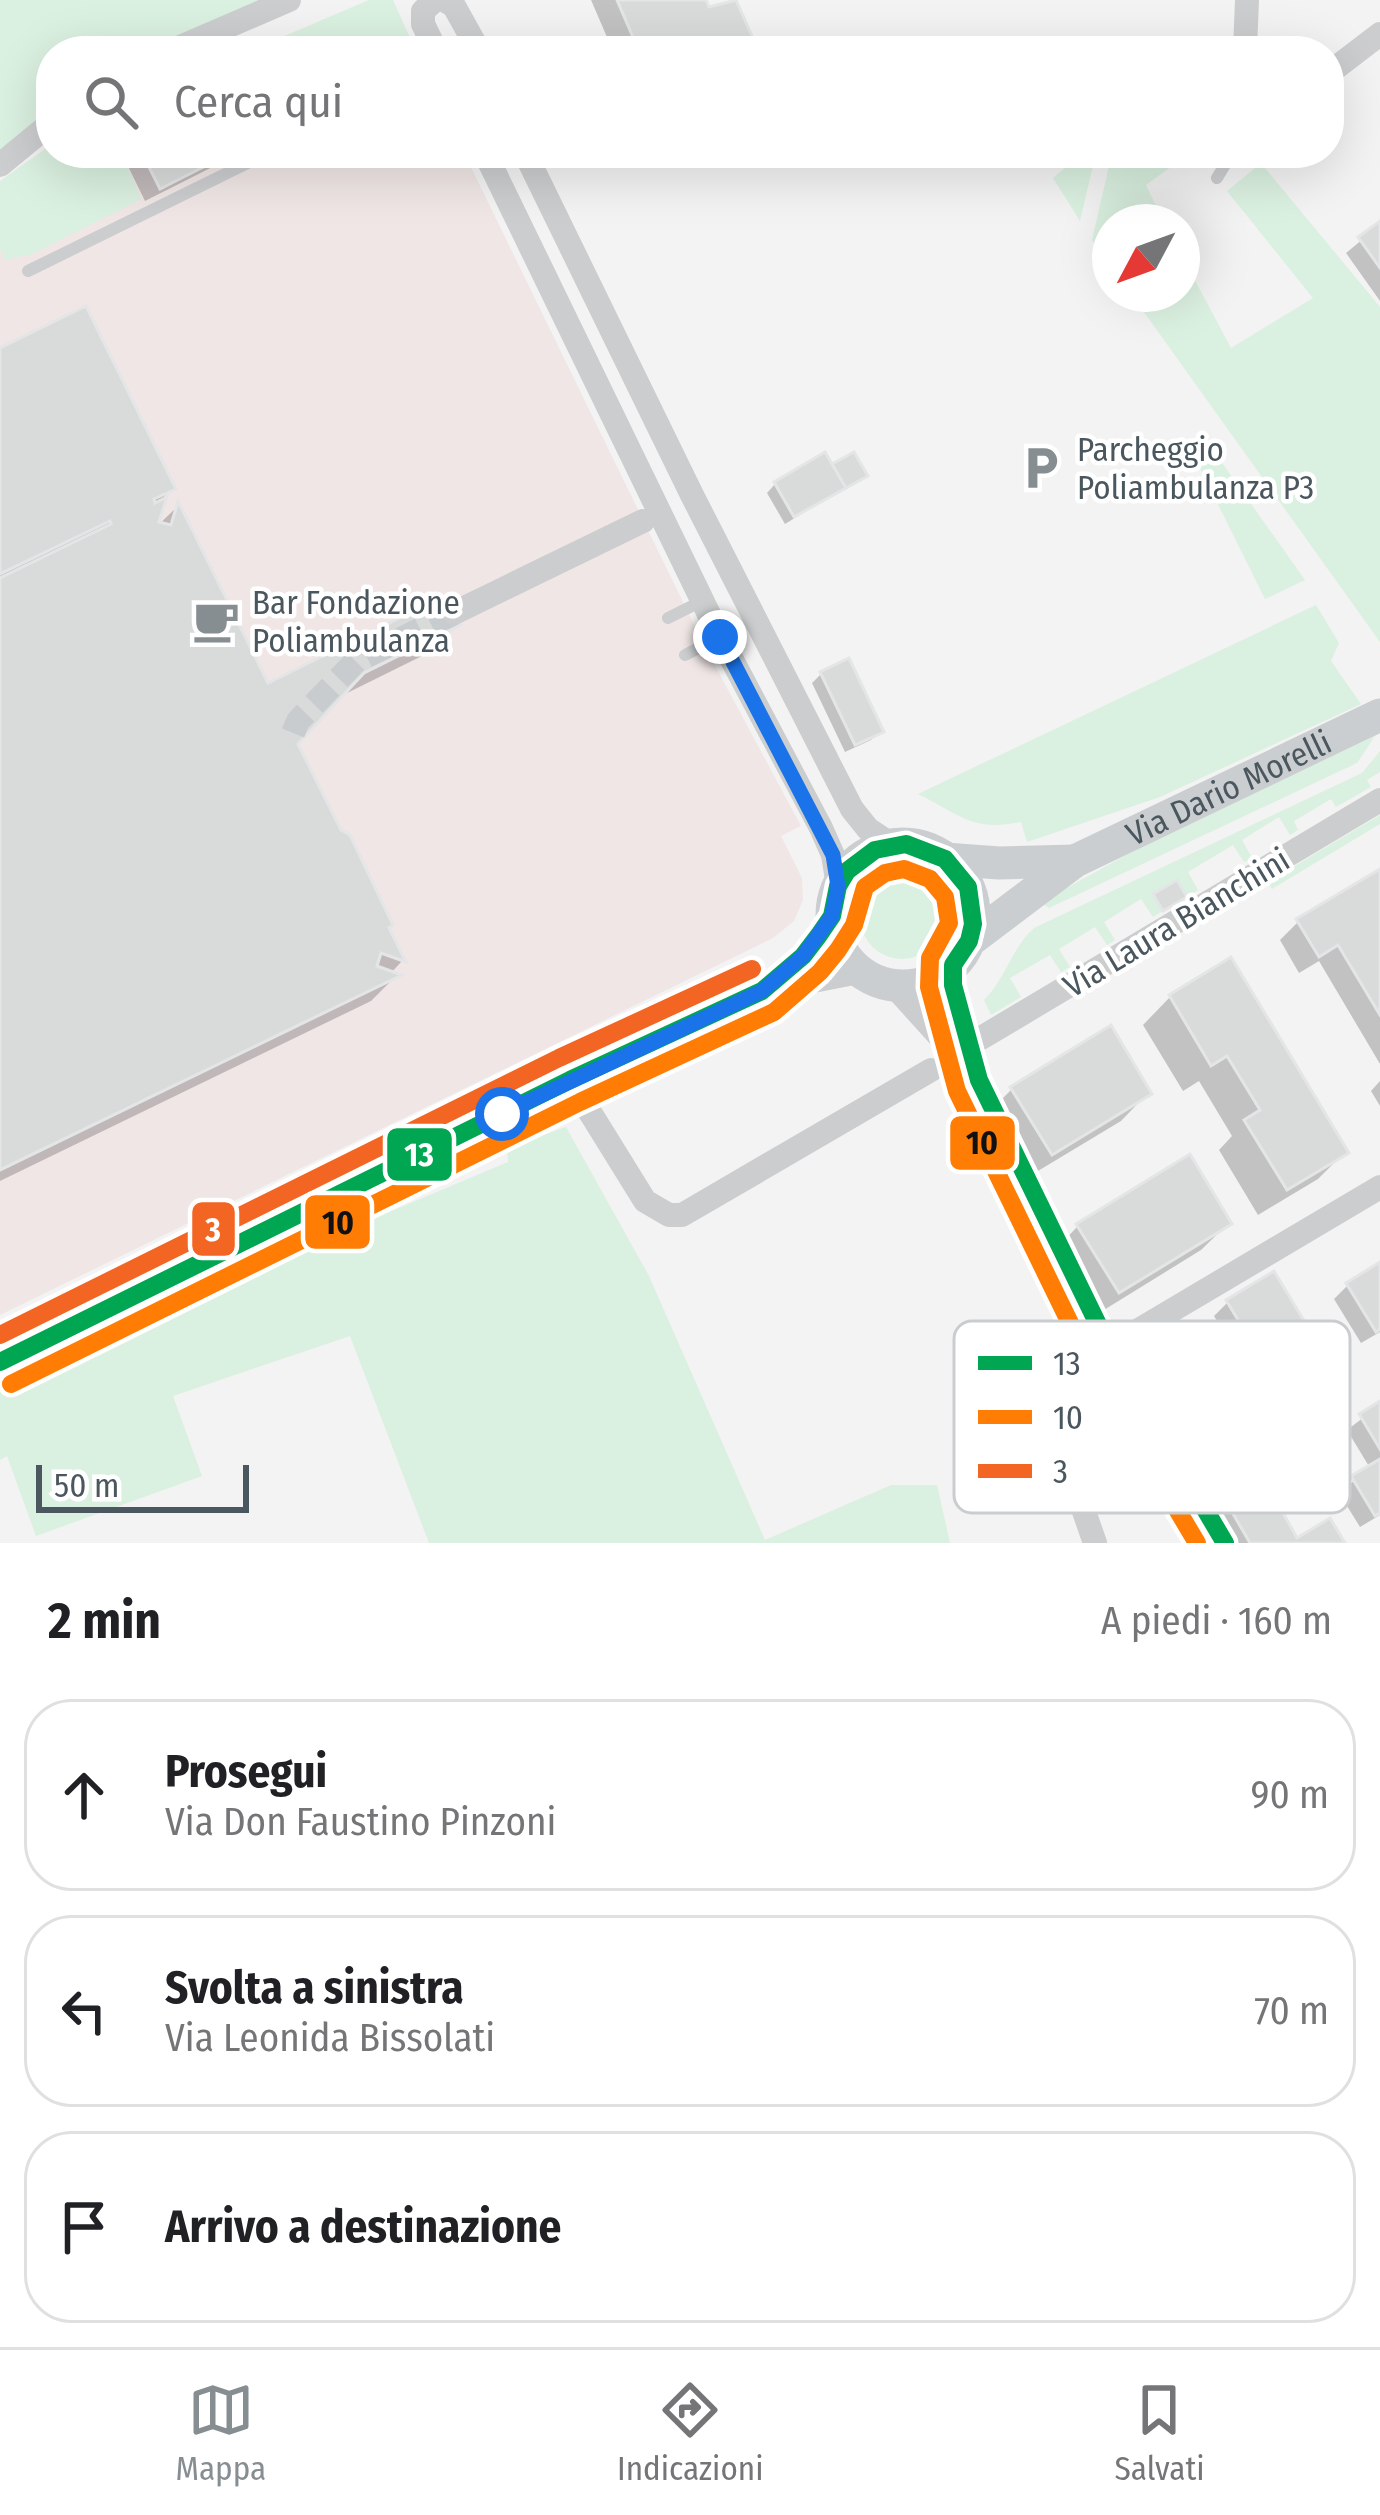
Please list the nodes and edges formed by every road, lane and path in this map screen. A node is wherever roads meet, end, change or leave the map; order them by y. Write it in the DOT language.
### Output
graph roads {
  1 [pos="289,0"];
  2 [pos="435,0"];
  3 [pos="1246,0"];
  4 [pos="1379,32"];
  5 [pos="206,36"];
  6 [pos="428,36"];
  7 [pos="471,36"];
  8 [pos="1245,36"];
  9 [pos="1344,61"];
  10 [pos="36,136"];
  11 [pos="0,166"];
  12 [pos="237,168"];
  13 [pos="490,168"];
  14 [pos="532,168"];
  15 [pos="1223,168"];
  16 [pos="1217,178"];
  17 [pos="28,271"];
  18 [pos="590,370"];
  19 [pos="633,375"];
  20 [pos="643,521"];
  21 [pos="702,601"];
  22 [pos="454,613"];
  23 [pos="668,618"];
  24 [pos="720,637"];
  25 [pos="768,645"];
  26 [pos="686,655"];
  27 [pos="1380,716"];
  28 [pos="1380,800"];
  29 [pos="892,845"];
  30 [pos="945,859"];
  31 [pos="1075,862"];
  32 [pos="835,901"];
  33 [pos="961,953"];
  34 [pos="859,971"];
  35 [pos="894,986"];
  36 [pos="762,991"];
  37 [pos="971,1044"];
  38 [pos="931,1070"];
  39 [pos="571,1080"];
  40 [pos="979,1080"];
  41 [pos="998,1121"];
  42 [pos="966,1146"];
  43 [pos="1380,1186"];
  44 [pos="1096,1321"];
  45 [pos="1153,1321"];
  46 [pos="0,1362"];
  47 [pos="1085,1513"];
  48 [pos="1207,1513"];
  49 [pos="1095,1543"];
  50 [pos="1225,1543"];
  1 -- 5 [label="street"];
  2 -- 6 [label="street"];
  2 -- 7 [label="street"];
  3 -- 8 [label="street"];
  4 -- 9 [label="street"];
  10 -- 11 [label="street"];
  12 -- 17 [label="lane"];
  13 -- 18 [label="street"];
  14 -- 19 [label="street"];
  15 -- 16 [label="lane"];
  18 -- 19 [label="street"];
  18 -- 21 [label="street"];
  19 -- 25 [label="street"];
  20 -- 22 [label="street"];
  21 -- 23 [label="lane"];
  21 -- 24 [label="street"];
  24 -- 25 [label="street"];
  24 -- 26 [label="lane"];
  24 -- 32 [label="street"];
  25 -- 29 [label="street"];
  27 -- 31 [label="street, Via Dario Morelli"];
  28 -- 37 [label="street, Via Laura Bianchini"];
  29 -- 30 [label="street"];
  29 -- 32 [label="street"];
  30 -- 31 [label="street, Via Dario Morelli"];
  30 -- 33 [label="street"];
  31 -- 33 [label="street, Via Dario Morelli"];
  32 -- 34 [label="street"];
  32 -- 36 [label="street"];
  33 -- 35 [label="street"];
  33 -- 37 [label="street"];
  34 -- 35 [label="street"];
  34 -- 36 [label="street"];
  35 -- 40 [label="street"];
  36 -- 39 [label="street"];
  37 -- 40 [label="street"];
  38 -- 39 [label="street"];
  39 -- 46 [label="street"];
  40 -- 41 [label="street"];
  41 -- 42 [label="lane"];
  41 -- 44 [label="street"];
  43 -- 45 [label="street"];
  47 -- 49 [label="street"];
  48 -- 50 [label="street"];
}
